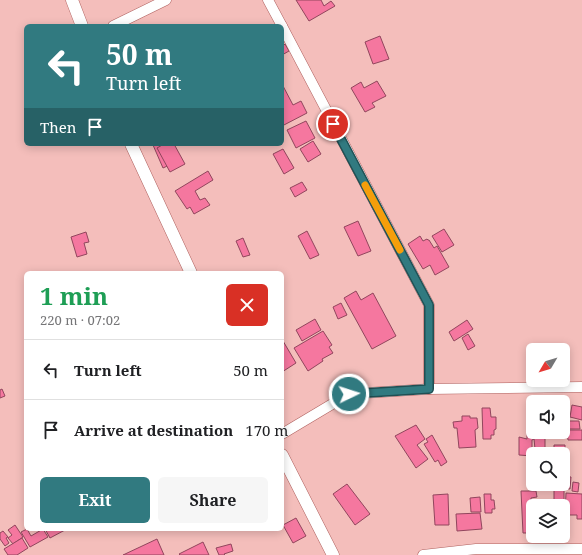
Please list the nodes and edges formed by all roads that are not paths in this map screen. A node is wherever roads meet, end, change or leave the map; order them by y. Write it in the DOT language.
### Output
graph roads {
  1 [pos="72,0"];
  2 [pos="166,0"];
  3 [pos="268,0"];
  4 [pos="81,24"];
  5 [pos="116,24"];
  6 [pos="281,24"];
  7 [pos="284,30"];
  8 [pos="132,146"];
  9 [pos="189,271"];
  10 [pos="582,387"];
  11 [pos="429,389"];
  12 [pos="284,433"];
  13 [pos="284,459"];
  14 [pos="582,549"];
  15 [pos="333,555"];
  16 [pos="423,555"];
  1 -- 4 [label="street"];
  2 -- 5 [label="street"];
  3 -- 6 [label="street"];
  7 -- 11 [label="street"];
  8 -- 9 [label="street"];
  10 -- 11 [label="street"];
  11 -- 12 [label="street"];
  13 -- 15 [label="street"];
  14 -- 16 [label="street"];
}
